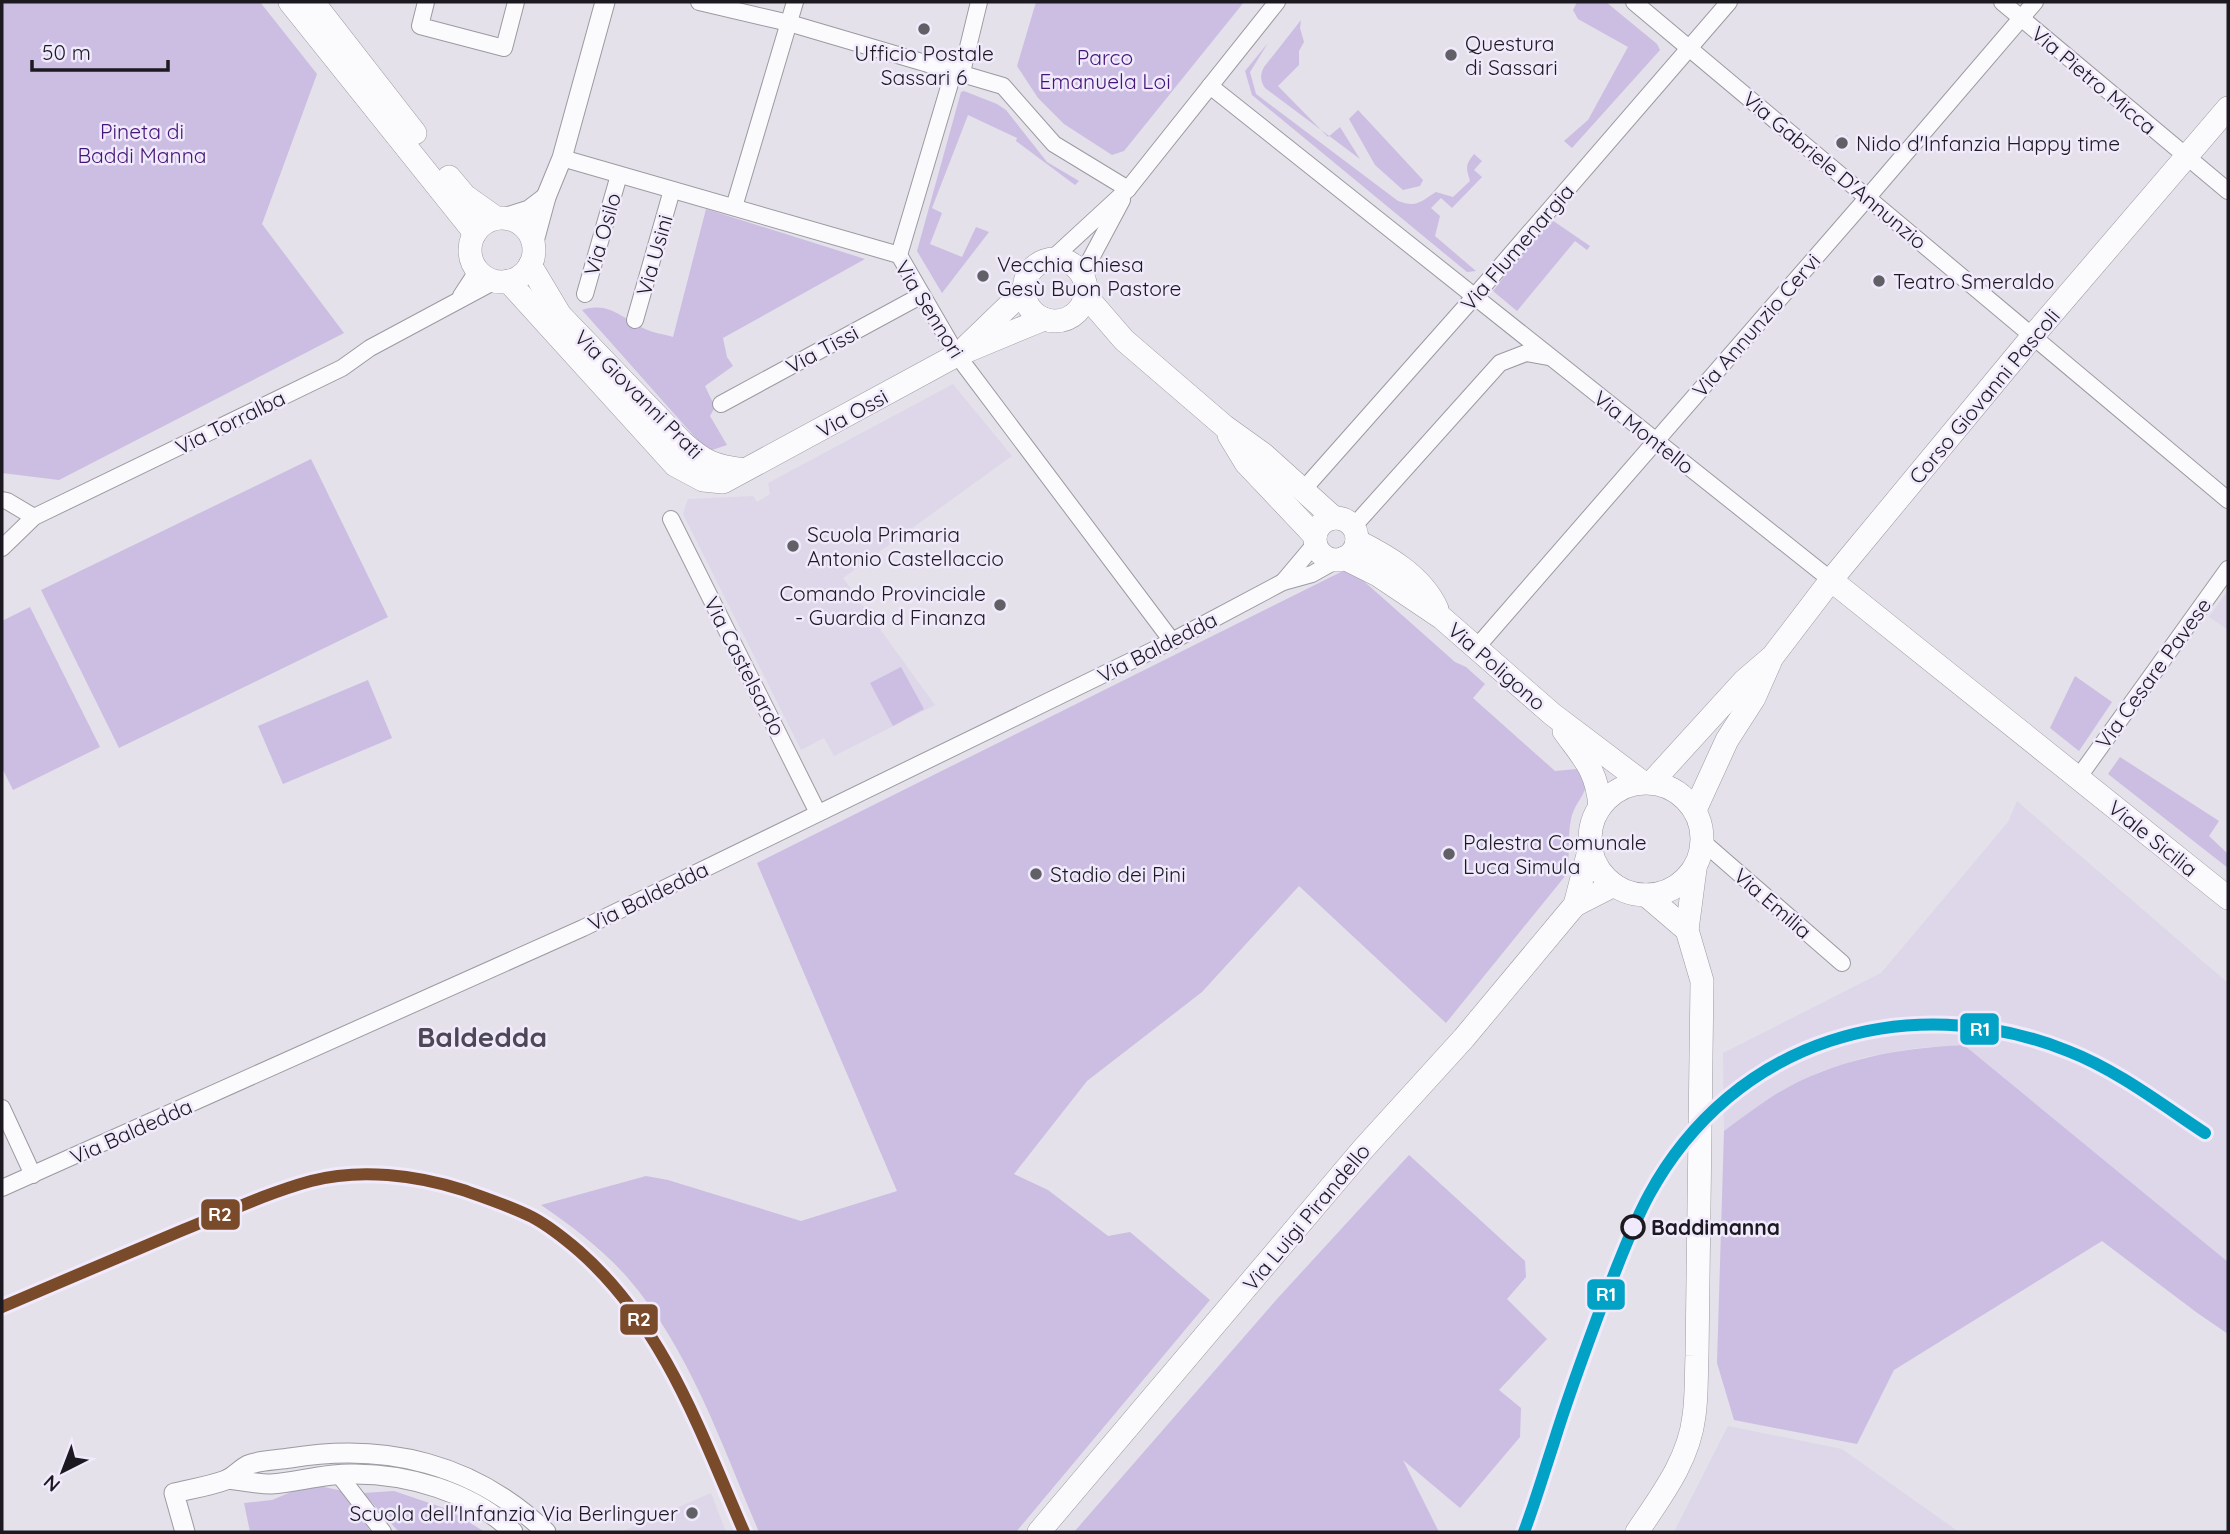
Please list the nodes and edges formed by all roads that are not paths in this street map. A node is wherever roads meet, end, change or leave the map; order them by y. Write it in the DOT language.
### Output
graph roads {
  1 [pos="290,2"];
  2 [pos="313,2"];
  3 [pos="426,2"];
  4 [pos="516,2"];
  5 [pos="605,2"];
  6 [pos="699,2"];
  7 [pos="795,2"];
  8 [pos="979,2"];
  9 [pos="1277,2"];
  10 [pos="1634,2"];
  11 [pos="1729,2"];
  12 [pos="2002,2"];
  13 [pos="2035,2"];
  14 [pos="2021,18"];
  15 [pos="789,23"];
  16 [pos="1688,48"];
  17 [pos="958,71"];
  18 [pos="1210,86"];
  19 [pos="2228,108"];
  20 [pos="562,158"];
  21 [pos="2187,158"];
  22 [pos="619,174"];
  23 [pos="1128,189"];
  24 [pos="672,190"];
  25 [pos="2228,191"];
  26 [pos="546,197"];
  27 [pos="1868,197"];
  28 [pos="734,207"];
  29 [pos="500,218"];
  30 [pos="475,233"];
  31 [pos="532,255"];
  32 [pos="899,255"];
  33 [pos="1052,259"];
  34 [pos="494,277"];
  35 [pos="1084,285"];
  36 [pos="1024,291"];
  37 [pos="584,294"];
  38 [pos="922,295"];
  39 [pos="1474,297"];
  40 [pos="1055,319"];
  41 [pos="635,320"];
  42 [pos="2032,337"];
  43 [pos="1124,340"];
  44 [pos="957,355"];
  45 [pos="1550,357"];
  46 [pos="721,404"];
  47 [pos="1224,426"];
  48 [pos="1654,440"];
  49 [pos="747,470"];
  50 [pos="1303,490"];
  51 [pos="2,500"];
  52 [pos="2228,500"];
  53 [pos="34,517"];
  54 [pos="671,519"];
  55 [pos="1315,540"];
  56 [pos="1345,541"];
  57 [pos="2,548"];
  58 [pos="2228,569"];
  59 [pos="1831,580"];
  60 [pos="1283,582"];
  61 [pos="1172,641"];
  62 [pos="1476,648"];
  63 [pos="1773,656"];
  64 [pos="1552,714"];
  65 [pos="2078,778"];
  66 [pos="1647,782"];
  67 [pos="1600,807"];
  68 [pos="1695,810"];
  69 [pos="818,813"];
  70 [pos="1703,842"];
  71 [pos="1590,847"];
  72 [pos="1695,869"];
  73 [pos="1614,885"];
  74 [pos="1646,895"];
  75 [pos="2228,898"];
  76 [pos="1575,905"];
  77 [pos="1687,930"];
  78 [pos="1842,963"];
  79 [pos="2,1108"];
  80 [pos="33,1175"];
  81 [pos="2,1188"];
  82 [pos="339,1475"];
  83 [pos="228,1479"];
  84 [pos="185,1532"];
  85 [pos="383,1532"];
  86 [pos="513,1532"];
  87 [pos="546,1532"];
  88 [pos="1039,1532"];
  89 [pos="1637,1532"];
  1 -- 30 [label="main road"];
  2 -- 29 [label="main road"];
  3 -- 4 [label="street"];
  5 -- 20 [label="street"];
  6 -- 15 [label="street"];
  7 -- 15 [label="street"];
  8 -- 17 [label="street"];
  9 -- 18 [label="street"];
  10 -- 16 [label="street, Via Gabriele D'Annunzio"];
  11 -- 16 [label="street, Via Flumenargia"];
  12 -- 14 [label="street, Via Pietro Micca"];
  13 -- 14 [label="street, Via Annunzio Cervi"];
  14 -- 21 [label="street, Via Pietro Micca"];
  14 -- 27 [label="street, Via Annunzio Cervi"];
  15 -- 17 [label="street"];
  15 -- 28 [label="street"];
  16 -- 27 [label="street, Via Gabriele D'Annunzio"];
  16 -- 39 [label="street, Via Flumenargia"];
  17 -- 23 [label="street"];
  17 -- 32 [label="street"];
  18 -- 23 [label="street"];
  18 -- 39 [label="street, Via Montello"];
  19 -- 21 [label="main road, Corso Giovanni Pascoli"];
  20 -- 22 [label="street, Via Sennori"];
  20 -- 26 [label="street"];
  21 -- 25 [label="street, Via Pietro Micca"];
  21 -- 42 [label="main road, Corso Giovanni Pascoli"];
  22 -- 24 [label="street, Via Sennori"];
  22 -- 37 [label="street, Via Osilo"];
  23 -- 33 [label="street"];
  23 -- 35 [label="street"];
  24 -- 28 [label="street, Via Sennori"];
  24 -- 41 [label="street, Via Usini"];
  26 -- 29 [label="street"];
  26 -- 31 [label="street"];
  27 -- 42 [label="street, Via Gabriele D'Annunzio"];
  27 -- 48 [label="street, Via Annunzio Cervi"];
  28 -- 32 [label="street, Via Sennori"];
  29 -- 30 [label="main road"];
  29 -- 31 [label="main road"];
  30 -- 34 [label="main road"];
  31 -- 34 [label="main road"];
  31 -- 49 [label="main road, Via Giovanni Prati"];
  32 -- 38 [label="street, Via Sennori"];
  33 -- 35 [label="main road"];
  33 -- 36 [label="main road"];
  34 -- 49 [label="main road, Via Giovanni Prati"];
  34 -- 53 [label="street, Via Torralba"];
  35 -- 40 [label="main road"];
  35 -- 43 [label="main road, Via Poligono"];
  36 -- 40 [label="main road"];
  36 -- 44 [label="main road, Via Ossi"];
  38 -- 44 [label="street, Via Sennori"];
  38 -- 46 [label="street, Via Tissi"];
  39 -- 45 [label="street, Via Montello"];
  39 -- 50 [label="street, Via Flumenargia"];
  40 -- 43 [label="main road, Via Poligono"];
  40 -- 44 [label="main road, Via Ossi"];
  42 -- 52 [label="street, Via Gabriele D'Annunzio"];
  42 -- 59 [label="main road, Corso Giovanni Pascoli"];
  43 -- 47 [label="main road, Via Poligono"];
  44 -- 49 [label="main road, Via Ossi"];
  44 -- 61 [label="street, Via Sennori"];
  45 -- 48 [label="street, Via Montello"];
  45 -- 56 [label="street, Via Baldedda"];
  47 -- 50 [label="main road, Via Poligono"];
  47 -- 55 [label="main road, Via Poligono"];
  48 -- 59 [label="street, Via Montello"];
  48 -- 62 [label="street, Via Annunzio Cervi"];
  50 -- 56 [label="main road, Via Poligono"];
  51 -- 53 [label="street"];
  53 -- 57 [label="street, Via Torralba"];
  54 -- 69 [label="street, Via Castelsardo"];
  55 -- 56 [label="main road, Via Poligono"];
  55 -- 56 [label="main road"];
  55 -- 60 [label="street, Via Baldedda"];
  56 -- 60 [label="street, Via Baldedda"];
  56 -- 62 [label="main road, Via Poligono"];
  58 -- 65 [label="street, Via Cesare Pavese"];
  59 -- 63 [label="main road, Corso Giovanni Pascoli"];
  59 -- 65 [label="main road, Via Montello"];
  60 -- 61 [label="street, Via Baldedda"];
  61 -- 69 [label="street, Via Baldedda"];
  62 -- 64 [label="main road, Via Poligono"];
  63 -- 66 [label="main road, Corso Giovanni Pascoli"];
  63 -- 68 [label="main road, Corso Giovanni Pascoli"];
  64 -- 66 [label="main road, Via Poligono"];
  64 -- 67 [label="main road, Via Poligono"];
  65 -- 75 [label="main road, Viale Sicilia"];
  66 -- 67 [label="main road"];
  66 -- 68 [label="main road"];
  67 -- 71 [label="main road"];
  68 -- 70 [label="main road"];
  69 -- 80 [label="street, Via Baldedda"];
  70 -- 72 [label="main road"];
  70 -- 78 [label="street, Via Emilia"];
  71 -- 73 [label="main road"];
  71 -- 76 [label="main road, Via Luigi Pirandello"];
  72 -- 74 [label="main road"];
  72 -- 77 [label="main road"];
  73 -- 74 [label="main road"];
  73 -- 76 [label="main road, Via Luigi Pirandello"];
  74 -- 77 [label="main road"];
  76 -- 88 [label="main road, Via Luigi Pirandello"];
  77 -- 89 [label="main road"];
  79 -- 80 [label="street"];
  80 -- 81 [label="street, Via Baldedda"];
  82 -- 83 [label="street"];
  82 -- 85 [label="street"];
  82 -- 86 [label="street"];
  83 -- 84 [label="street"];
  83 -- 87 [label="street"];
}
